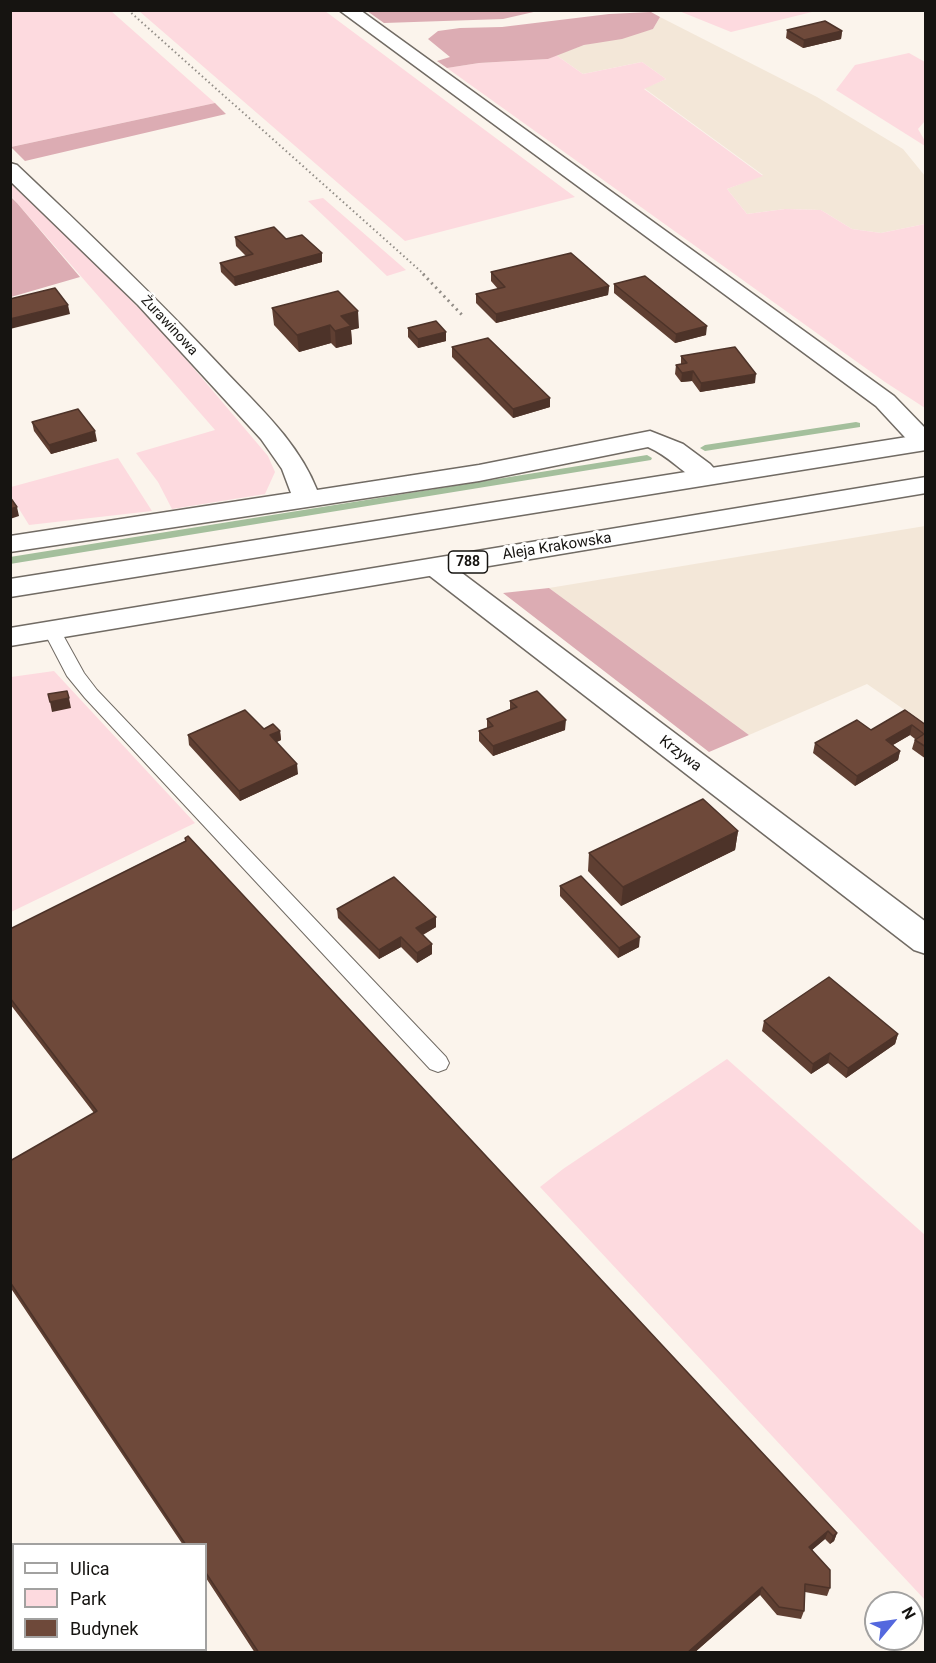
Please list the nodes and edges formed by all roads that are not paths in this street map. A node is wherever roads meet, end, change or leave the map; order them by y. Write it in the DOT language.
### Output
graph roads {
  1 [pos="348,10"];
  2 [pos="10,169"];
  3 [pos="924,442"];
  4 [pos="707,475"];
  5 [pos="926,485"];
  6 [pos="308,499"];
  7 [pos="10,544"];
  8 [pos="436,567"];
  9 [pos="10,588"];
  10 [pos="52,630"];
  11 [pos="10,637"];
  12 [pos="926,940"];
  13 [pos="438,1063"];
  1 -- 3 [label="street"];
  2 -- 6 [label="street, Żurawinowa"];
  3 -- 4 [label="street"];
  4 -- 6 [label="street"];
  4 -- 9 [label="street"];
  5 -- 8 [label="street, Aleja Krakowska / 788"];
  6 -- 7 [label="street"];
  8 -- 10 [label="street, Aleja Krakowska / 788"];
  8 -- 12 [label="street, Krzywa"];
  10 -- 11 [label="street, Aleja Krakowska / 788"];
  10 -- 13 [label="lane"];
}
